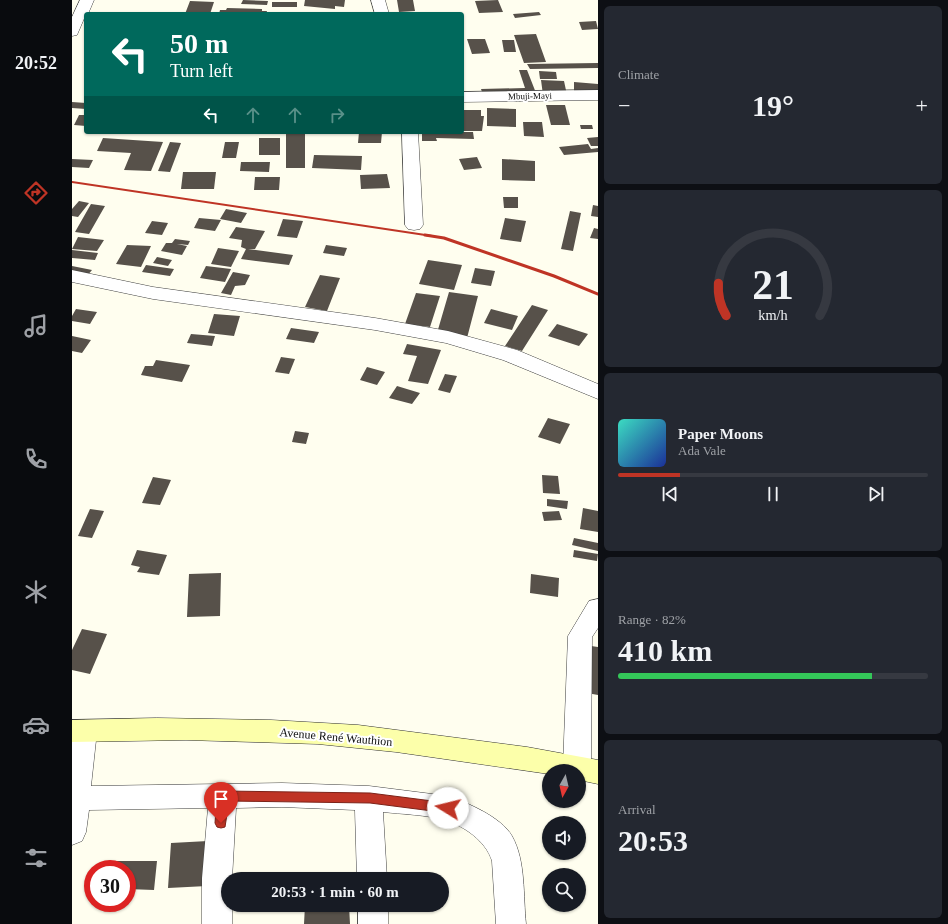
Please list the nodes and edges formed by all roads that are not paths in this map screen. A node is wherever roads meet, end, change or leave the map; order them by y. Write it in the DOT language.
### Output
graph roads {
  1 [pos="87,0"];
  2 [pos="378,0"];
  3 [pos="381,12"];
  4 [pos="72,32"];
  5 [pos="598,95"];
  6 [pos="464,97"];
  7 [pos="410,134"];
  8 [pos="414,225"];
  9 [pos="72,276"];
  10 [pos="598,392"];
  11 [pos="598,608"];
  12 [pos="78,731"];
  13 [pos="588,770"];
  14 [pos="223,796"];
  15 [pos="76,798"];
  16 [pos="370,798"];
  17 [pos="72,832"];
  18 [pos="372,872"];
  19 [pos="373,912"];
  20 [pos="216,924"];
  21 [pos="373,924"];
  22 [pos="511,924"];
  1 -- 4 [label="street"];
  2 -- 3 [label="street"];
  5 -- 6 [label="street, Mbuji-Mayi"];
  7 -- 8 [label="street"];
  9 -- 10 [label="street"];
  11 -- 13 [label="street"];
  12 -- 13 [label="street, Avenue René Wauthion"];
  12 -- 15 [label="street"];
  14 -- 15 [label="street"];
  14 -- 16 [label="street"];
  14 -- 20 [label="street"];
  15 -- 17 [label="street"];
  16 -- 18 [label="street"];
  16 -- 22 [label="street"];
  19 -- 21 [label="street"];
}
